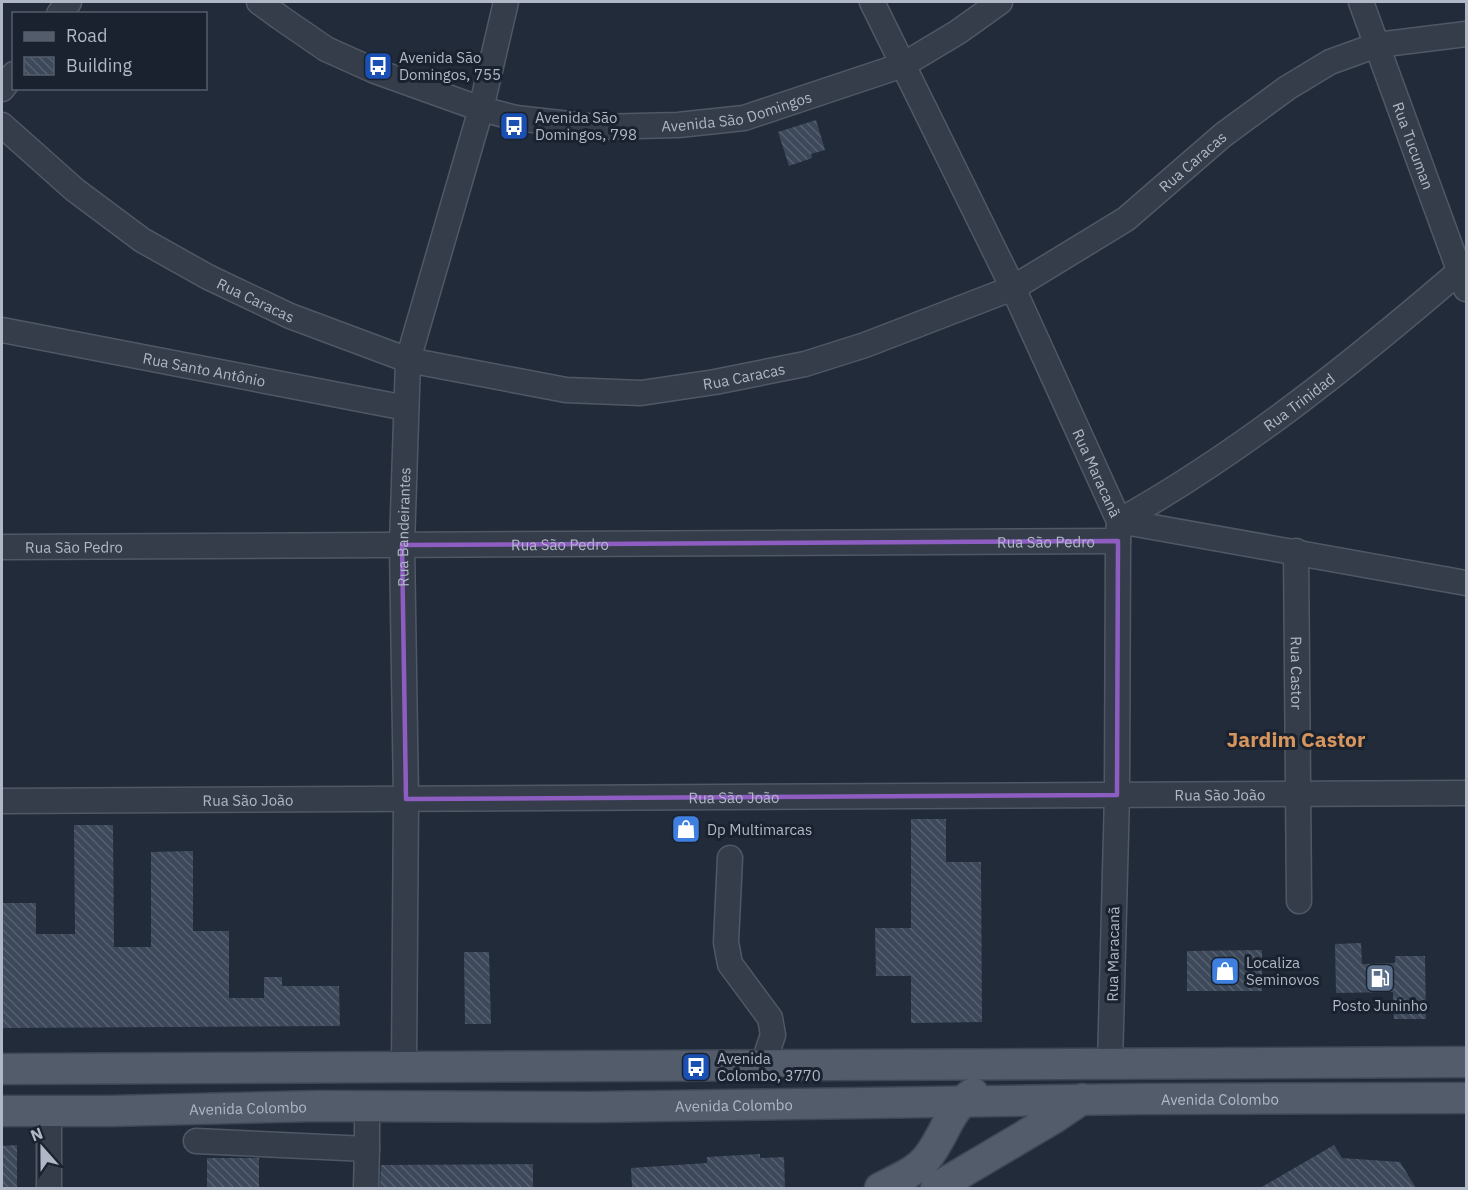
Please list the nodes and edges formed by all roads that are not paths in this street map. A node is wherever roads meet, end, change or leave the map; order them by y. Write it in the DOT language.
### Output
graph roads {
  1 [pos="259,2"];
  2 [pos="506,2"];
  3 [pos="872,2"];
  4 [pos="1000,2"];
  5 [pos="1361,2"];
  6 [pos="1467,34"];
  7 [pos="1377,45"];
  8 [pos="903,65"];
  9 [pos="12,76"];
  10 [pos="2,89"];
  11 [pos="481,109"];
  12 [pos="2,125"];
  13 [pos="1465,277"];
  14 [pos="1013,288"];
  15 [pos="2,330"];
  16 [pos="408,360"];
  17 [pos="406,408"];
  18 [pos="1173,491"];
  19 [pos="1173,530"];
  20 [pos="1119,531"];
  21 [pos="402,545"];
  22 [pos="2,547"];
  23 [pos="1296,551"];
  24 [pos="1467,583"];
  25 [pos="1467,793"];
  26 [pos="1297,794"];
  27 [pos="1118,795"];
  28 [pos="406,799"];
  29 [pos="2,801"];
  30 [pos="730,858"];
  31 [pos="1299,901"];
  32 [pos="1467,1062"];
  33 [pos="1110,1064"];
  34 [pos="404,1067"];
  35 [pos="762,1067"];
  36 [pos="142,1068"];
  37 [pos="2,1069"];
  38 [pos="1467,1098"];
  39 [pos="1082,1100"];
  40 [pos="960,1102"];
  41 [pos="705,1104"];
  42 [pos="368,1107"];
  43 [pos="2,1112"];
  44 [pos="49,1112"];
  45 [pos="109,1112"];
  46 [pos="196,1141"];
  47 [pos="367,1149"];
  48 [pos="50,1188"];
  49 [pos="366,1188"];
  50 [pos="880,1188"];
  51 [pos="936,1188"];
  1 -- 11 [label="street, Avenida São Domingos"];
  2 -- 11 [label="street, Rua Bandeirantes"];
  3 -- 8 [label="street, Rua Maracanã"];
  4 -- 8 [label="street, Avenida São Domingos"];
  5 -- 7 [label="street, Rua Tucuman"];
  6 -- 7 [label="street, Rua Caracas"];
  7 -- 13 [label="street, Rua Tucuman"];
  7 -- 14 [label="street, Rua Caracas"];
  8 -- 11 [label="street, Avenida São Domingos"];
  8 -- 14 [label="street, Rua Maracanã"];
  9 -- 10 [label="street"];
  11 -- 16 [label="street, Rua Bandeirantes"];
  12 -- 16 [label="street, Rua Caracas"];
  13 -- 18 [label="street, Rua Trinidad"];
  14 -- 16 [label="street, Rua Caracas"];
  14 -- 20 [label="street, Rua Maracanã"];
  15 -- 17 [label="street, Rua Santo Antônio"];
  16 -- 17 [label="street, Rua Bandeirantes"];
  17 -- 21 [label="street, Rua Bandeirantes"];
  18 -- 19 [label="street"];
  18 -- 20 [label="street, Rua Trinidad"];
  19 -- 20 [label="street, Rua São Pedro"];
  19 -- 23 [label="street, Rua São Pedro"];
  20 -- 21 [label="street, Rua São Pedro"];
  20 -- 27 [label="street, Rua Maracanã"];
  21 -- 22 [label="street, Rua São Pedro"];
  21 -- 28 [label="street, Rua Bandeirantes"];
  23 -- 24 [label="street, Rua São Pedro"];
  23 -- 26 [label="street, Rua Castor"];
  25 -- 26 [label="street, Rua São João"];
  26 -- 27 [label="street, Rua São João"];
  26 -- 31 [label="street, Rua Castor"];
  27 -- 28 [label="street, Rua São João"];
  27 -- 33 [label="street, Rua Maracanã"];
  28 -- 29 [label="street, Rua São João"];
  28 -- 34 [label="street, Rua Bandeirantes"];
  30 -- 35 [label="street"];
  32 -- 33 [label="main road"];
  33 -- 35 [label="main road"];
  33 -- 39 [label="main road"];
  33 -- 40 [label="main road"];
  34 -- 35 [label="main road"];
  34 -- 36 [label="main road"];
  35 -- 41 [label="main road"];
  36 -- 37 [label="main road"];
  36 -- 45 [label="main road"];
  38 -- 39 [label="main road, Avenida Colombo"];
  39 -- 40 [label="main road, Avenida Colombo"];
  39 -- 51 [label="main road"];
  40 -- 41 [label="main road, Avenida Colombo"];
  40 -- 50 [label="main road"];
  41 -- 42 [label="main road, Avenida Colombo"];
  42 -- 45 [label="main road, Avenida Colombo"];
  42 -- 47 [label="street"];
  43 -- 44 [label="main road, Avenida Colombo"];
  44 -- 45 [label="main road, Avenida Colombo"];
  44 -- 48 [label="street"];
  46 -- 47 [label="street"];
  47 -- 49 [label="street"];
}
